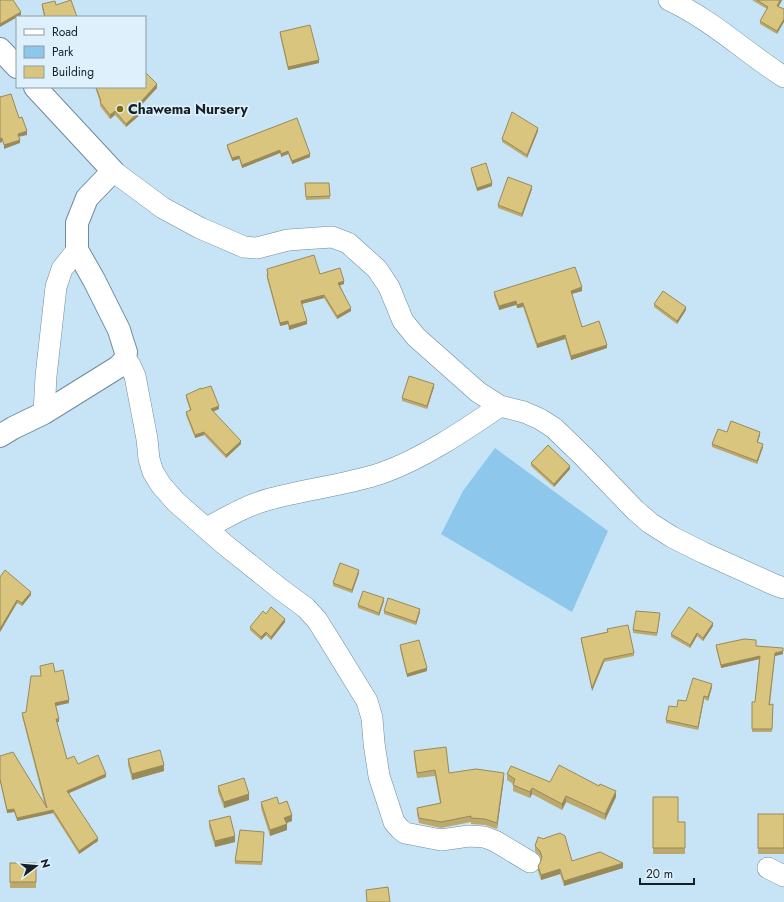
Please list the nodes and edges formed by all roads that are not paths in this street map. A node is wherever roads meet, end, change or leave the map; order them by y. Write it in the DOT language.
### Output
graph roads {
  1 [pos="669,0"];
  2 [pos="0,49"];
  3 [pos="16,66"];
  4 [pos="784,77"];
  5 [pos="37,88"];
  6 [pos="113,171"];
  7 [pos="77,250"];
  8 [pos="125,360"];
  9 [pos="500,406"];
  10 [pos="44,413"];
  11 [pos="0,436"];
  12 [pos="207,528"];
  13 [pos="784,588"];
  14 [pos="530,862"];
  1 -- 4 [label="street"];
  2 -- 3 [label="street"];
  5 -- 6 [label="street"];
  6 -- 7 [label="street"];
  6 -- 9 [label="street"];
  7 -- 8 [label="street"];
  7 -- 10 [label="street"];
  8 -- 10 [label="street"];
  8 -- 12 [label="street"];
  9 -- 12 [label="street"];
  9 -- 13 [label="street"];
  10 -- 11 [label="street"];
  12 -- 14 [label="street"];
}
